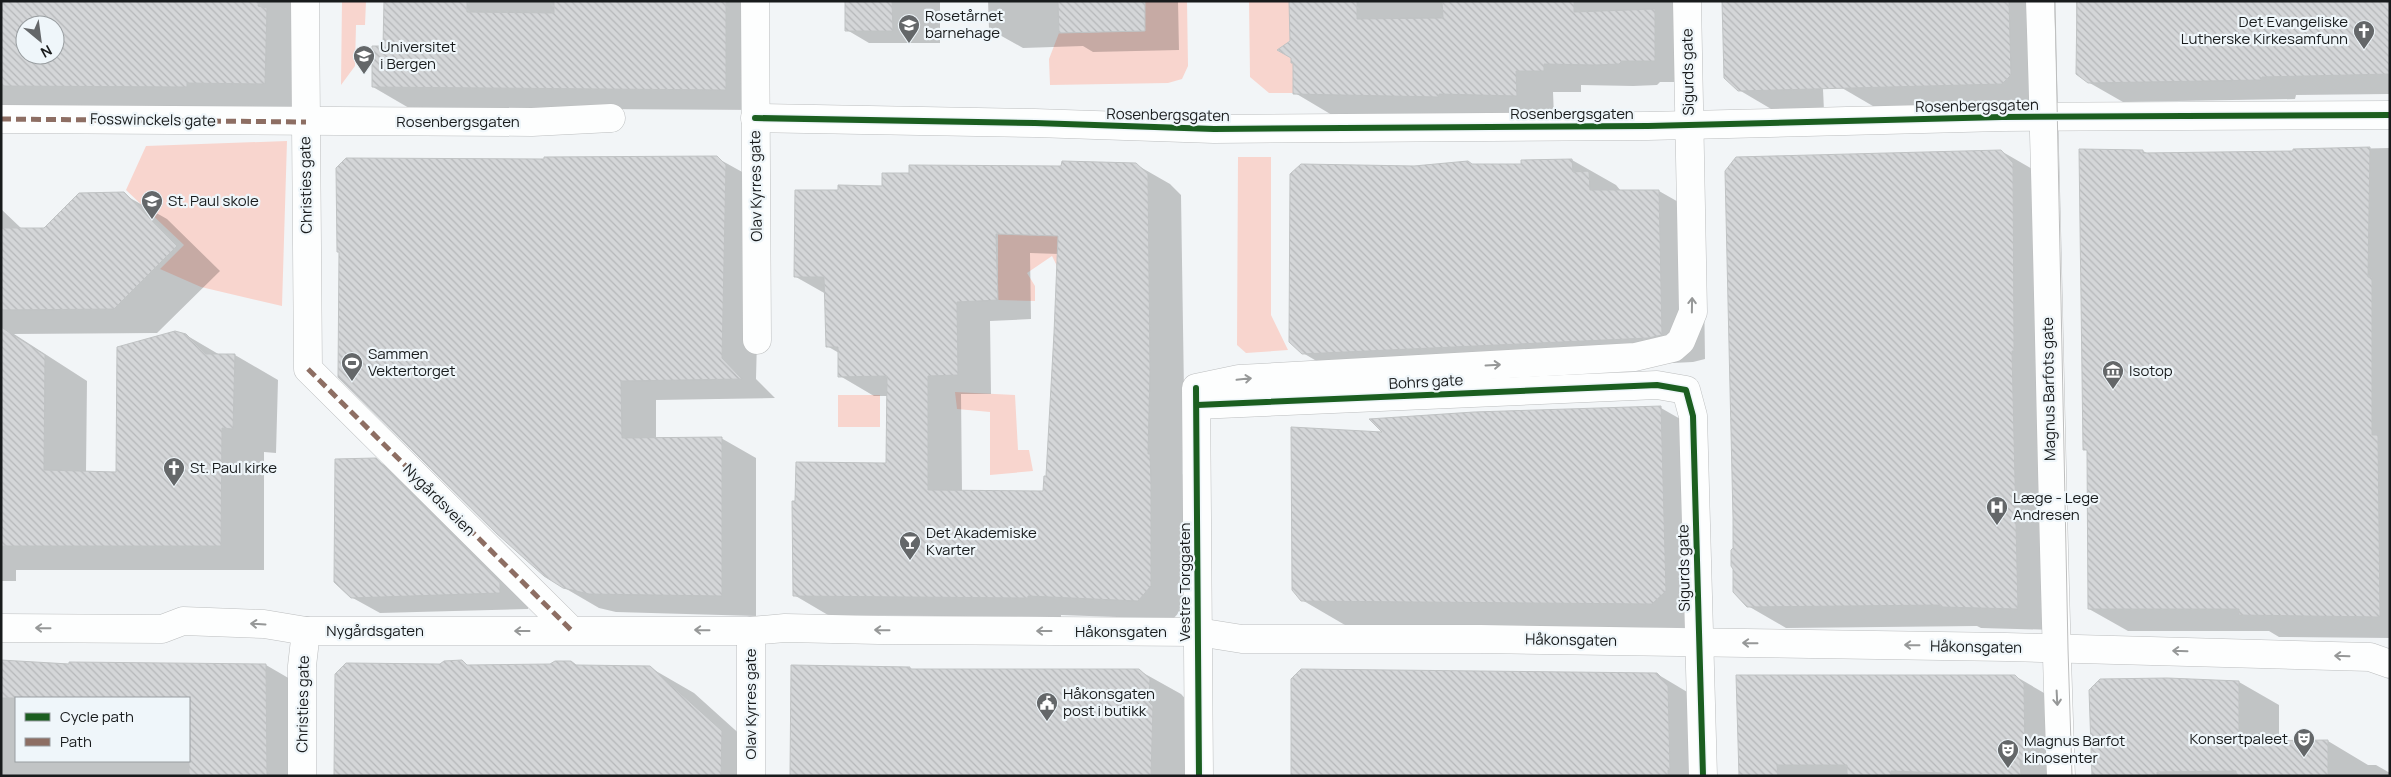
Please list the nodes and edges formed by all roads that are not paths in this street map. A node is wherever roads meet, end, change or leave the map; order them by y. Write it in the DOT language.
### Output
graph roads {
  1 [pos="305,1"];
  2 [pos="755,1"];
  3 [pos="1687,1"];
  4 [pos="2040,1"];
  5 [pos="2390,115"];
  6 [pos="1,118"];
  7 [pos="611,118"];
  8 [pos="755,118"];
  9 [pos="2045,118"];
  10 [pos="306,122"];
  11 [pos="1689,125"];
  12 [pos="758,340"];
  13 [pos="1673,348"];
  14 [pos="308,369"];
  15 [pos="1657,385"];
  16 [pos="1196,397"];
  17 [pos="1,628"];
  18 [pos="570,630"];
  19 [pos="751,631"];
  20 [pos="306,632"];
  21 [pos="1198,632"];
  22 [pos="1698,643"];
  23 [pos="2055,649"];
  24 [pos="2390,664"];
  25 [pos="302,776"];
  26 [pos="752,776"];
  27 [pos="1199,776"];
  28 [pos="1703,776"];
  29 [pos="2061,776"];
  1 -- 10 [label="main road, Christies gate"];
  2 -- 8 [label="main road, Olav Kyrres gate"];
  3 -- 11 [label="main road, Sigurds gate"];
  4 -- 9 [label="main road, Magnus Barfots gate"];
  5 -- 9 [label="main road, Rosenbergsgaten"];
  6 -- 10 [label="main road, Fosswinckels gate"];
  7 -- 10 [label="main road, Rosenbergsgaten"];
  8 -- 11 [label="main road, Rosenbergsgaten"];
  8 -- 12 [label="main road, Olav Kyrres gate"];
  9 -- 11 [label="main road, Rosenbergsgaten"];
  9 -- 23 [label="main road, Magnus Barfots gate"];
  10 -- 14 [label="main road, Christies gate"];
  13 -- 11 [label="main road, Sigurds gate, one-way"];
  16 -- 13 [label="main road, Bohrs gate, one-way"];
  14 -- 18 [label="main road, Nygårdsveien"];
  15 -- 16 [label="main road, Bohrs gate"];
  15 -- 22 [label="main road, Sigurds gate"];
  16 -- 21 [label="main road, Vestre Torggaten"];
  20 -- 17 [label="main road, Nygårdsgaten, one-way"];
  19 -- 18 [label="main road, Nygårdsgaten, one-way"];
  18 -- 20 [label="main road, Nygårdsgaten, one-way"];
  21 -- 19 [label="main road, Håkonsgaten, one-way"];
  19 -- 26 [label="main road, Olav Kyrres gate"];
  20 -- 25 [label="main road, Christies gate"];
  21 -- 22 [label="main road, Håkonsgaten"];
  21 -- 27 [label="main road, Vestre Torggaten"];
  23 -- 22 [label="main road, Håkonsgaten, one-way"];
  22 -- 28 [label="main road, Sigurds gate"];
  24 -- 23 [label="main road, Håkonsgaten, one-way"];
  23 -- 29 [label="main road, Magnus Barfots gate, one-way"];
}
